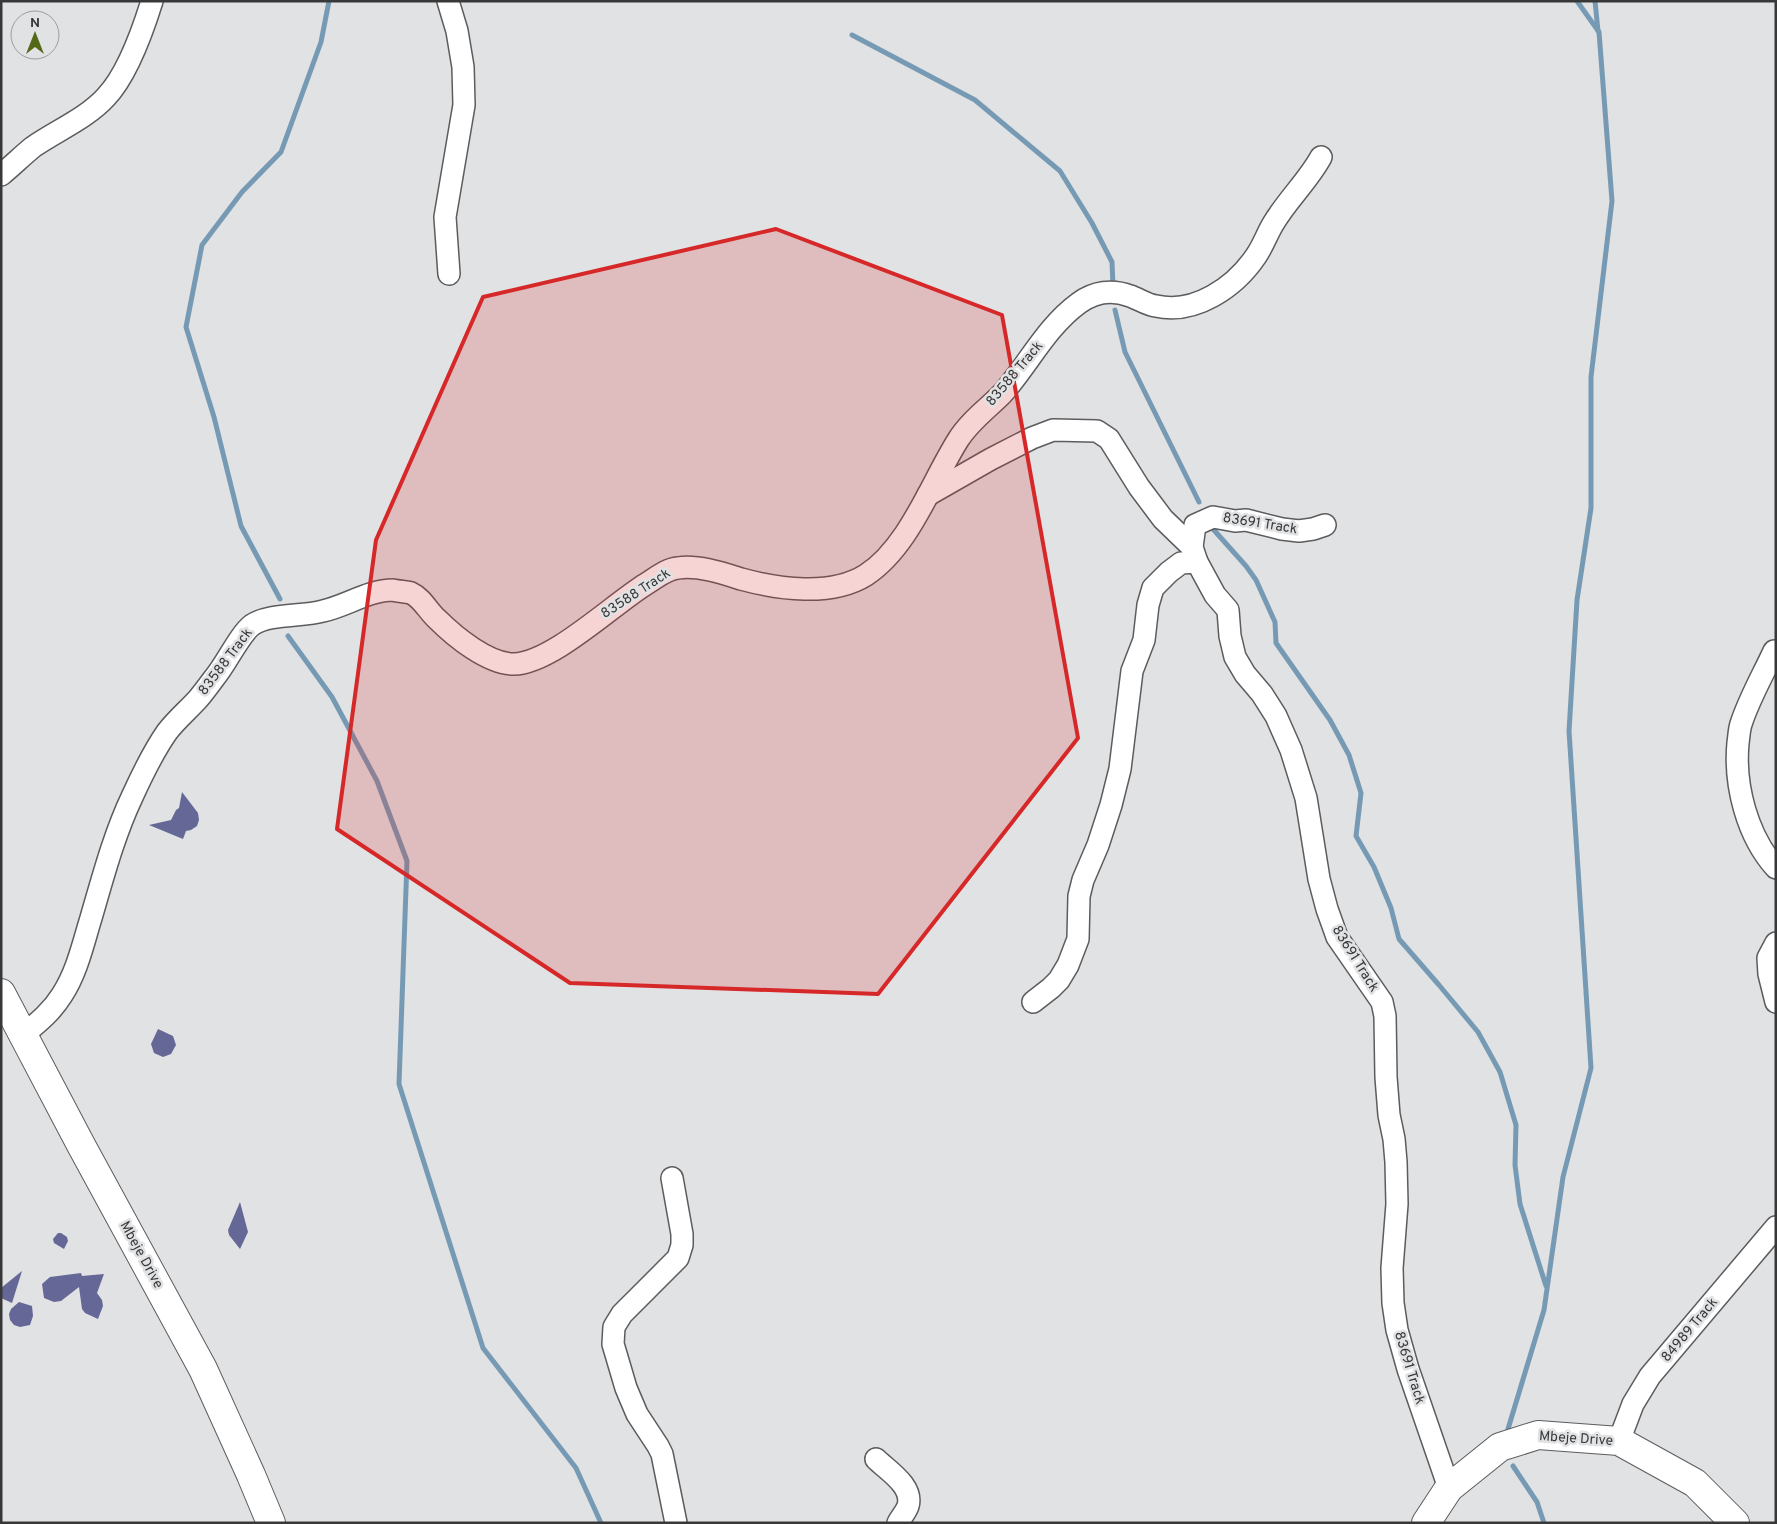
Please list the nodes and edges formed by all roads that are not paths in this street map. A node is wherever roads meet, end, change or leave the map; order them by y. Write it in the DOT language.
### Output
graph roads {
  1 [pos="152,1"];
  2 [pos="448,1"];
  3 [pos="1321,157"];
  4 [pos="1,175"];
  5 [pos="449,274"];
  6 [pos="927,496"];
  7 [pos="1325,525"];
  8 [pos="1195,555"];
  9 [pos="1774,651"];
  10 [pos="1776,868"];
  11 [pos="1776,943"];
  12 [pos="1,992"];
  13 [pos="1034,1002"];
  14 [pos="1776,1002"];
  15 [pos="24,1034"];
  16 [pos="672,1178"];
  17 [pos="1776,1227"];
  18 [pos="1619,1441"];
  19 [pos="876,1459"];
  20 [pos="1449,1488"];
  21 [pos="271,1523"];
  22 [pos="676,1523"];
  23 [pos="898,1523"];
  24 [pos="1426,1523"];
  25 [pos="1735,1523"];
  1 -- 4 [label="street"];
  2 -- 5 [label="street"];
  3 -- 6 [label="street, 83588 Track"];
  6 -- 8 [label="street"];
  6 -- 15 [label="street, 83588 Track"];
  7 -- 8 [label="street, 83691 Track"];
  8 -- 13 [label="street"];
  8 -- 20 [label="street, 83691 Track"];
  9 -- 10 [label="street"];
  11 -- 14 [label="street"];
  12 -- 15 [label="street, Mbeje Drive"];
  15 -- 21 [label="street, Mbeje Drive"];
  16 -- 22 [label="street"];
  17 -- 18 [label="street, 84989 Track"];
  18 -- 20 [label="street, Mbeje Drive"];
  18 -- 25 [label="street, Mbeje Drive"];
  19 -- 23 [label="street"];
  20 -- 24 [label="street, Mbeje Drive"];
}
